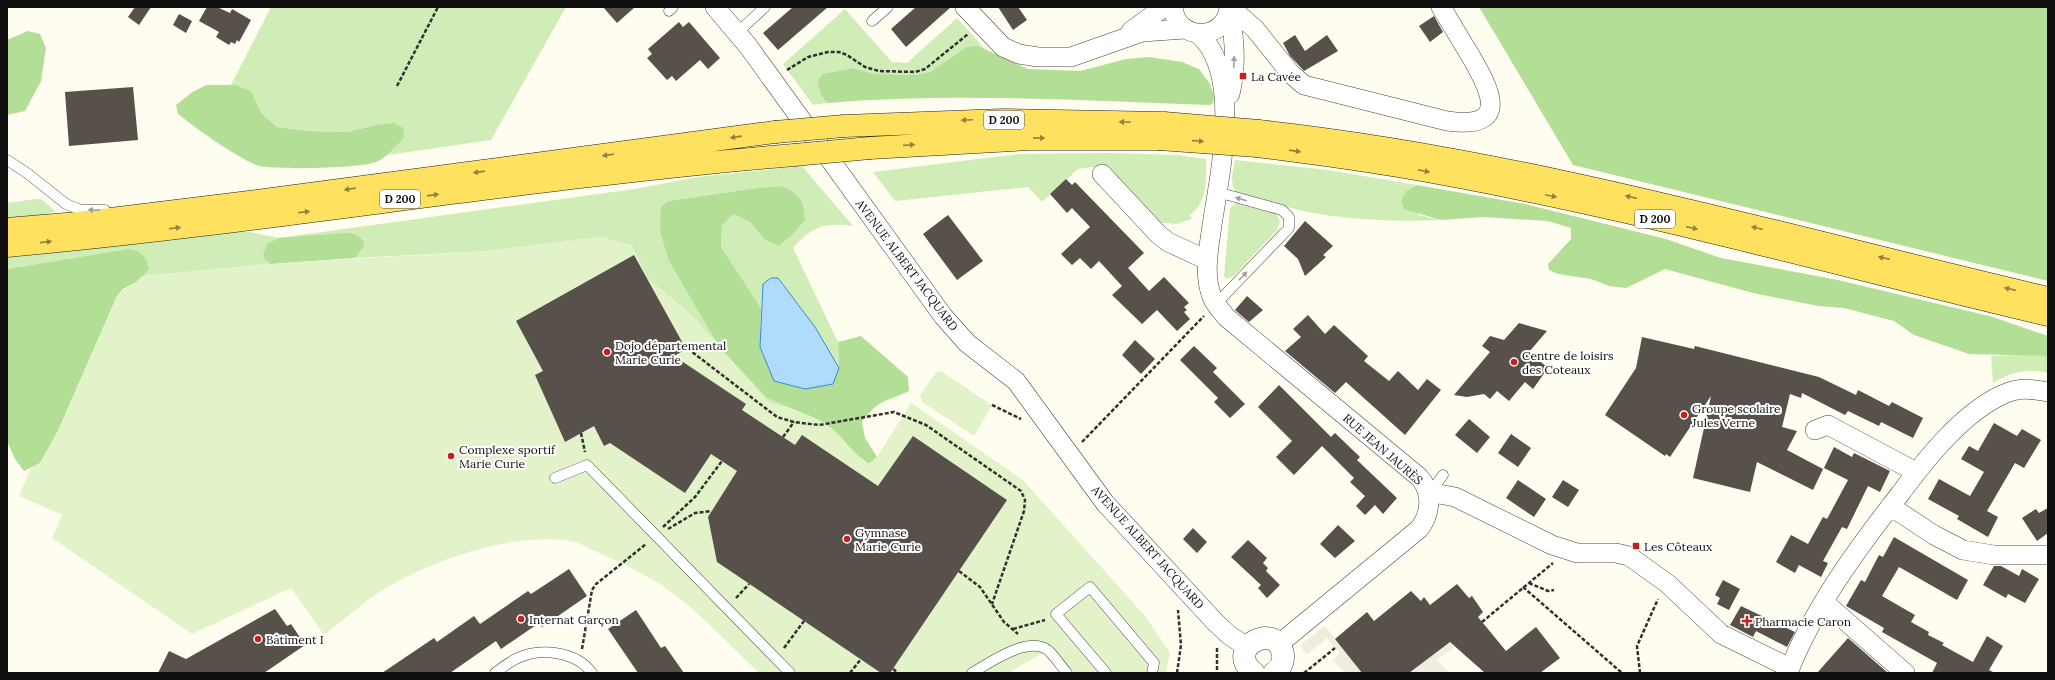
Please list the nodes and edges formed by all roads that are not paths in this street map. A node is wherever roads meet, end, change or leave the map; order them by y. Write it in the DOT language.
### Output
graph roads {
  1 [pos="715,7"];
  2 [pos="765,7"];
  3 [pos="888,7"];
  4 [pos="965,7"];
  5 [pos="1164,7"];
  6 [pos="1173,7"];
  7 [pos="1441,7"];
  8 [pos="1229,8"];
  9 [pos="872,21"];
  10 [pos="1191,31"];
  11 [pos="737,33"];
  12 [pos="1120,39"];
  13 [pos="1225,114"];
  14 [pos="1162,131"];
  15 [pos="1258,139"];
  16 [pos="7,160"];
  17 [pos="1102,174"];
  18 [pos="1217,192"];
  19 [pos="175,211"];
  20 [pos="7,229"];
  21 [pos="7,246"];
  22 [pos="1207,260"];
  23 [pos="2048,298"];
  24 [pos="1216,304"];
  25 [pos="2048,315"];
  26 [pos="2048,392"];
  27 [pos="1815,430"];
  28 [pos="1916,472"];
  29 [pos="1444,475"];
  30 [pos="555,478"];
  31 [pos="1428,495"];
  32 [pos="1890,506"];
  33 [pos="2048,555"];
  34 [pos="1824,602"];
  35 [pos="1279,644"];
  36 [pos="1247,665"];
  37 [pos="1789,671"];
  38 [pos="1278,672"];
  39 [pos="495,673"];
  40 [pos="592,673"];
  41 [pos="790,673"];
  42 [pos="972,673"];
  43 [pos="1067,673"];
  44 [pos="1106,673"];
  45 [pos="1152,673"];
  46 [pos="1905,673"];
  1 -- 11 [label="street, AVENUE ALBERT JACQUARD"];
  2 -- 11 [label="lane"];
  3 -- 9 [label="lane"];
  4 -- 12 [label="street"];
  5 -- 12 [label="street"];
  6 -- 10 [label="street"];
  7 -- 8 [label="street"];
  8 -- 10 [label="street"];
  13 -- 8 [label="street, one-way"];
  10 -- 12 [label="street"];
  10 -- 13 [label="street"];
  11 -- 36 [label="street, AVENUE ALBERT JACQUARD"];
  13 -- 18 [label="street, RUE JEAN JAURÈS"];
  14 -- 15 [label="main road, D 200, bridge"];
  14 -- 19 [label="main road, D 200, one-way, bridge"];
  21 -- 14 [label="main road, D 200, one-way, bridge"];
  23 -- 15 [label="main road, D 200, one-way"];
  15 -- 25 [label="main road, D 200, one-way"];
  19 -- 16 [label="lane, one-way"];
  17 -- 22 [label="street"];
  18 -- 22 [label="street, RUE JEAN JAURÈS"];
  24 -- 18 [label="lane, one-way"];
  19 -- 20 [label="main road, D 200"];
  22 -- 24 [label="street, RUE JEAN JAURÈS"];
  24 -- 31 [label="street, RUE JEAN JAURÈS"];
  26 -- 28 [label="street"];
  27 -- 28 [label="street"];
  28 -- 32 [label="street"];
  29 -- 31 [label="lane"];
  30 -- 41 [label="lane"];
  31 -- 35 [label="street"];
  31 -- 37 [label="street, RUE JEAN JAURÈS"];
  32 -- 33 [label="street"];
  32 -- 34 [label="street"];
  34 -- 37 [label="street"];
  34 -- 46 [label="street"];
  35 -- 36 [label="street"];
  35 -- 38 [label="street"];
  39 -- 40 [label="lane"];
  42 -- 43 [label="lane"];
  44 -- 45 [label="lane"];
}
